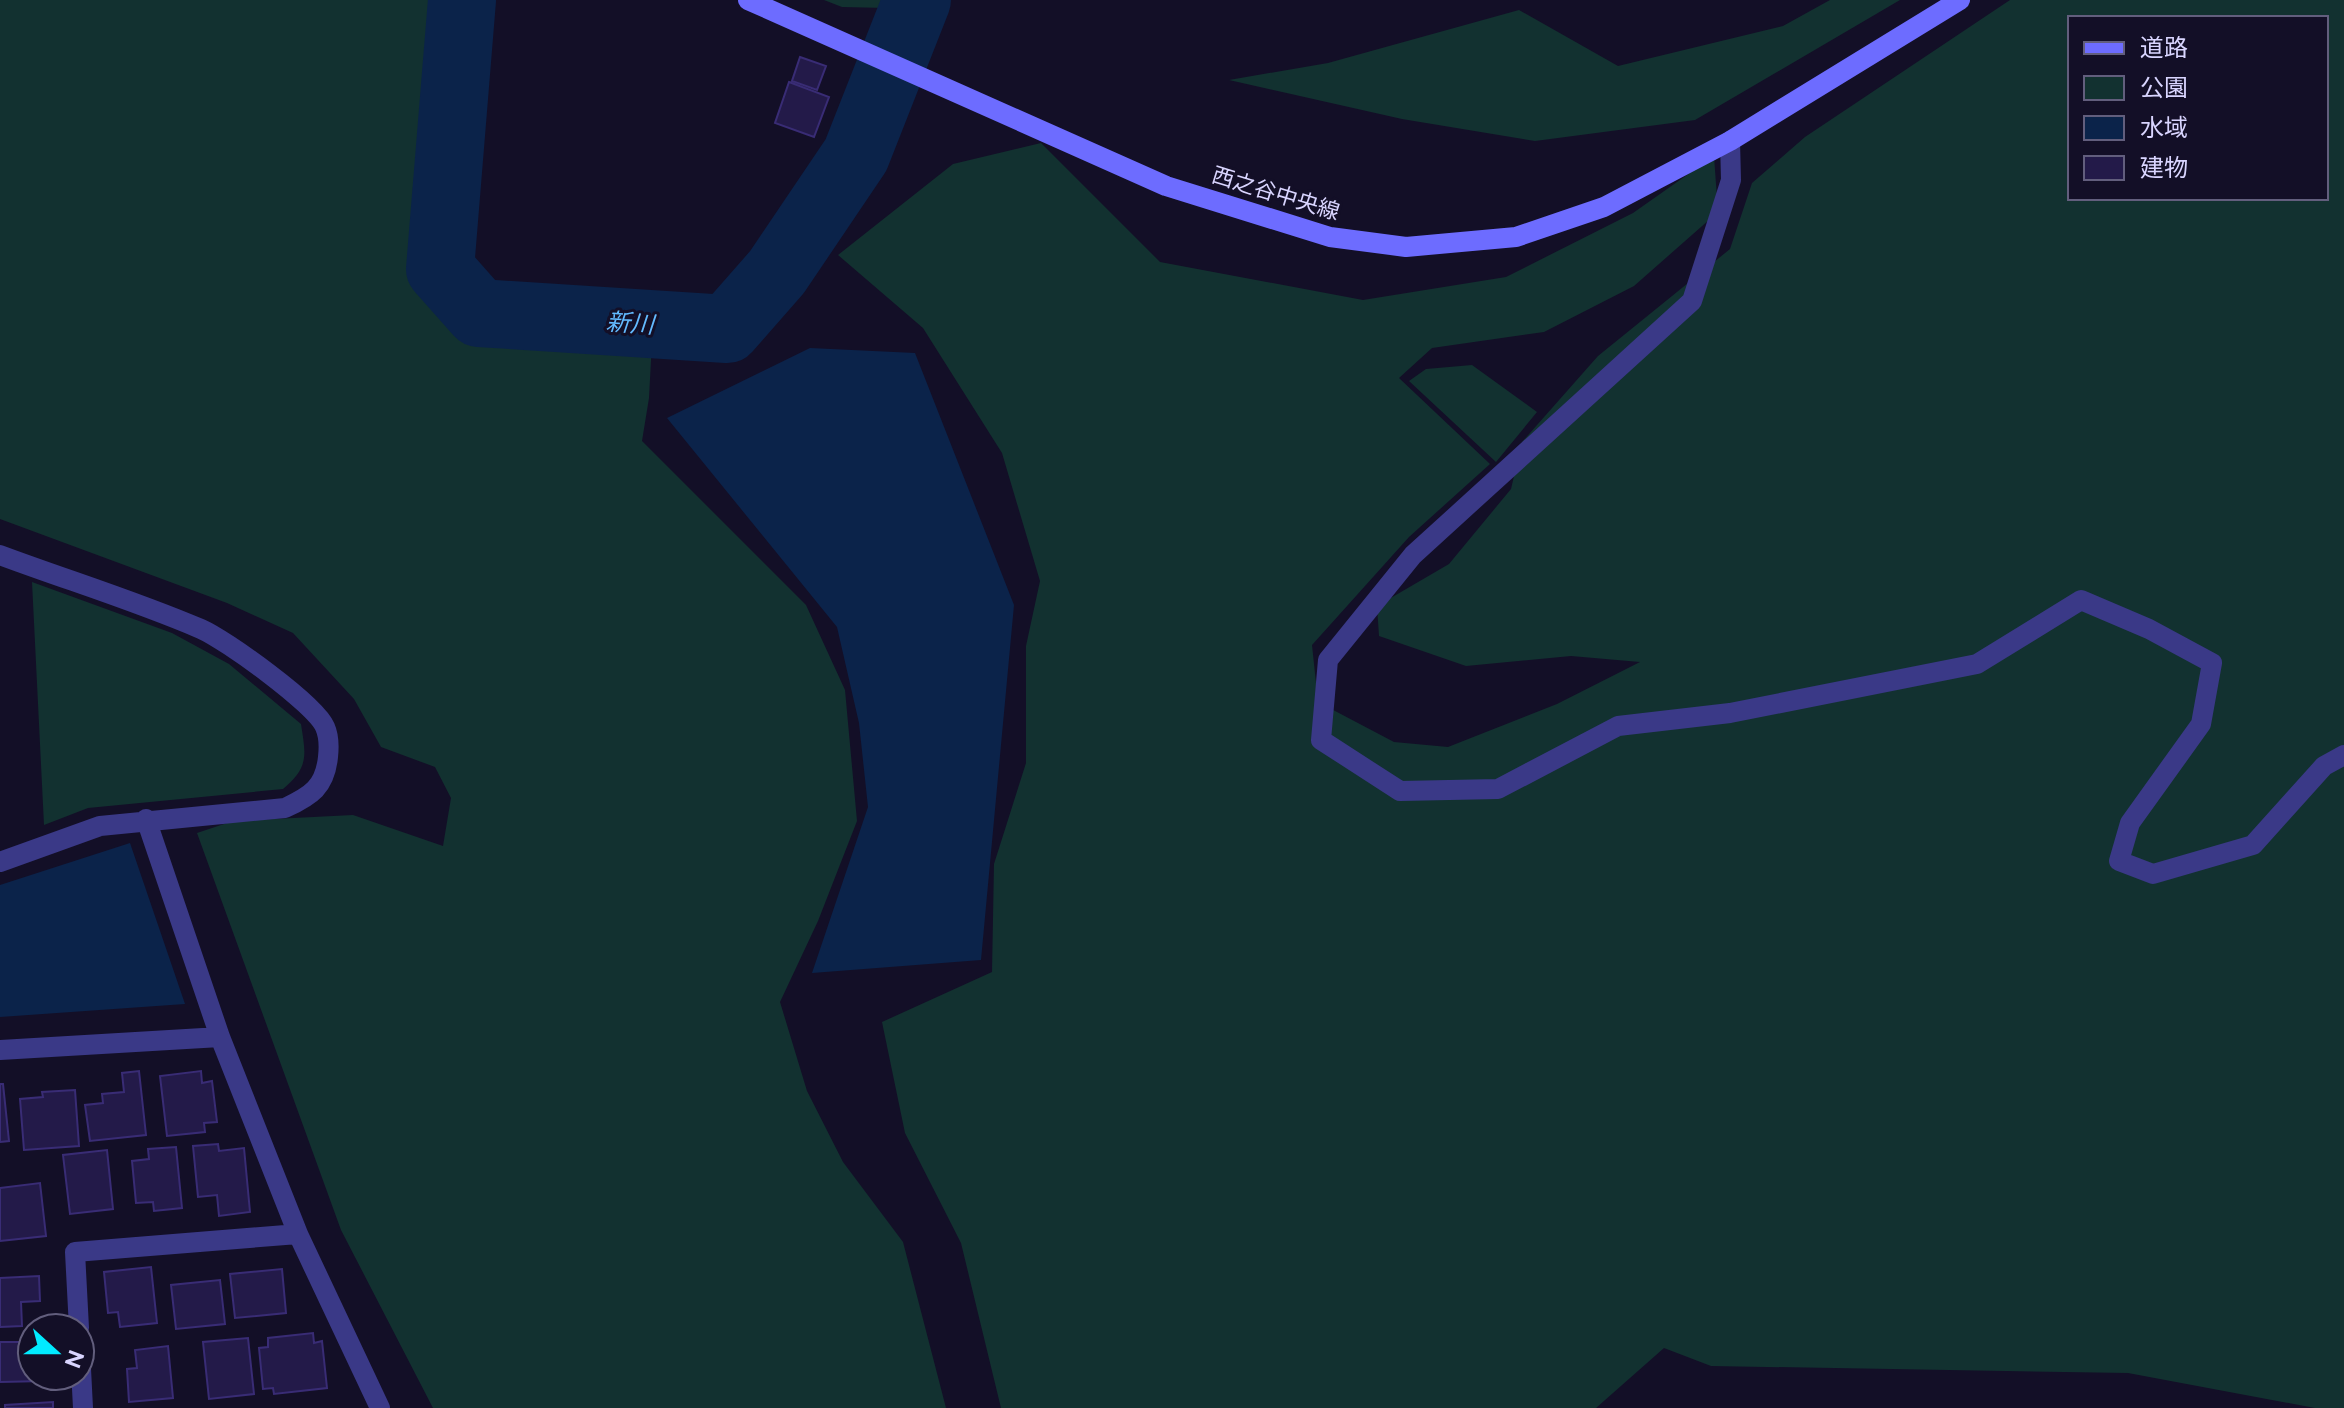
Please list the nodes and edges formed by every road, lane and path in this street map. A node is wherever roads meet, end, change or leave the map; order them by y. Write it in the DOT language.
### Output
graph roads {
  1 [pos="748,0"];
  2 [pos="1960,0"];
  3 [pos="1730,141"];
  4 [pos="0,555"];
  5 [pos="2344,755"];
  6 [pos="146,819"];
  7 [pos="0,862"];
  8 [pos="220,1037"];
  9 [pos="0,1050"];
  10 [pos="298,1234"];
  11 [pos="78,1312"];
  12 [pos="380,1408"];
  1 -- 3 [label="street, 西之谷中央線"];
  2 -- 3 [label="street, 西之谷中央線"];
  3 -- 5 [label="street"];
  4 -- 6 [label="street"];
  6 -- 7 [label="street"];
  6 -- 8 [label="street"];
  8 -- 9 [label="street"];
  8 -- 10 [label="street"];
  10 -- 11 [label="street"];
  10 -- 12 [label="street"];
}
